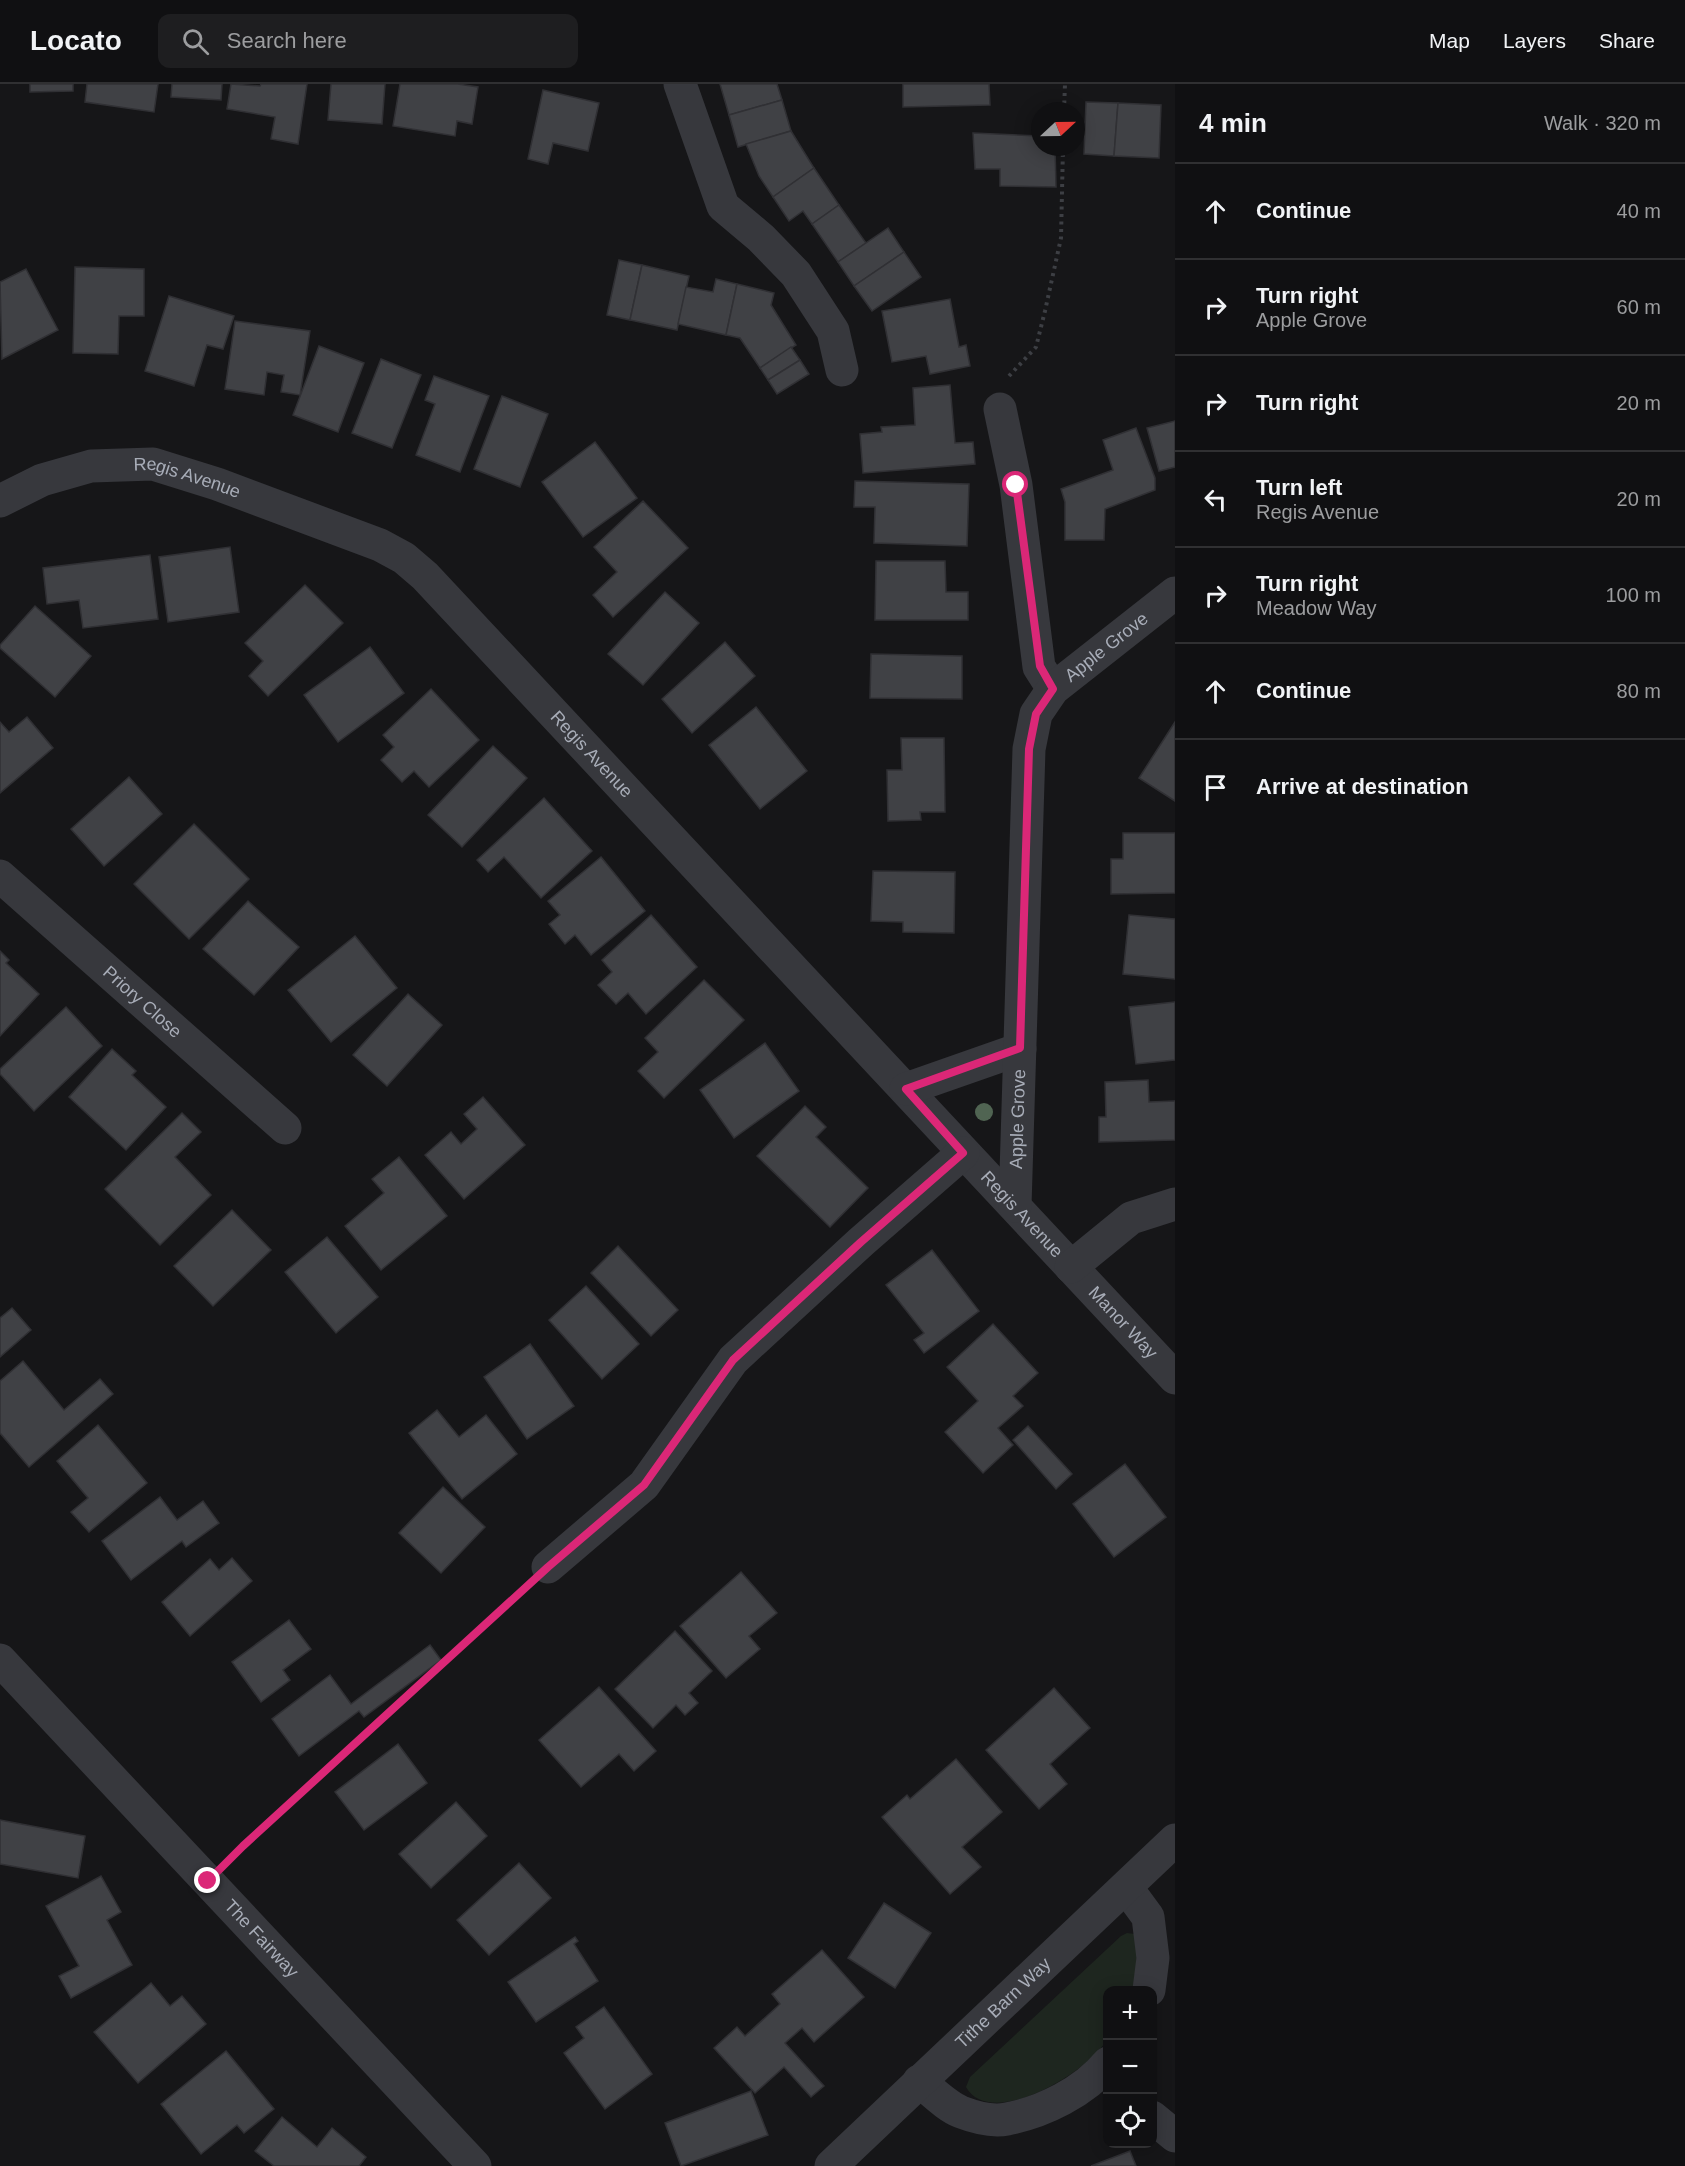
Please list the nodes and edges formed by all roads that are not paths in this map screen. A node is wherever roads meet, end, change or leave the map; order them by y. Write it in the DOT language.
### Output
graph roads {
  1 [pos="680,84"];
  2 [pos="842,370"];
  3 [pos="1000,410"];
  4 [pos="0,501"];
  5 [pos="1175,593"];
  6 [pos="1053,689"];
  7 [pos="0,876"];
  8 [pos="1020,1048"];
  9 [pos="906,1089"];
  10 [pos="285,1128"];
  11 [pos="963,1153"];
  12 [pos="1175,1204"];
  13 [pos="1015,1206"];
  14 [pos="1071,1267"];
  15 [pos="1175,1378"];
  16 [pos="548,1567"];
  17 [pos="0,1660"];
  18 [pos="1175,1840"];
  19 [pos="1126,1887"];
  20 [pos="1150,1986"];
  21 [pos="1103,2073"];
  22 [pos="919,2081"];
  23 [pos="1157,2121"];
  24 [pos="1175,2136"];
  25 [pos="475,2166"];
  26 [pos="831,2166"];
  1 -- 2 [label="street"];
  3 -- 6 [label="street"];
  4 -- 9 [label="street, Regis Avenue"];
  5 -- 6 [label="street, Apple Grove"];
  6 -- 8 [label="street, Apple Grove"];
  7 -- 10 [label="street, Priory Close"];
  8 -- 9 [label="street"];
  8 -- 13 [label="street, Apple Grove"];
  9 -- 11 [label="street, Regis Avenue"];
  11 -- 13 [label="street, Regis Avenue"];
  11 -- 16 [label="street"];
  12 -- 14 [label="street"];
  13 -- 14 [label="street, Regis Avenue"];
  14 -- 15 [label="street, Manor Way"];
  17 -- 25 [label="street, The Fairway"];
  18 -- 19 [label="street, Tithe Barn Way"];
  19 -- 20 [label="street"];
  19 -- 22 [label="street, Tithe Barn Way"];
  21 -- 22 [label="street"];
  22 -- 26 [label="street, Tithe Barn Way"];
  23 -- 24 [label="street"];
}
